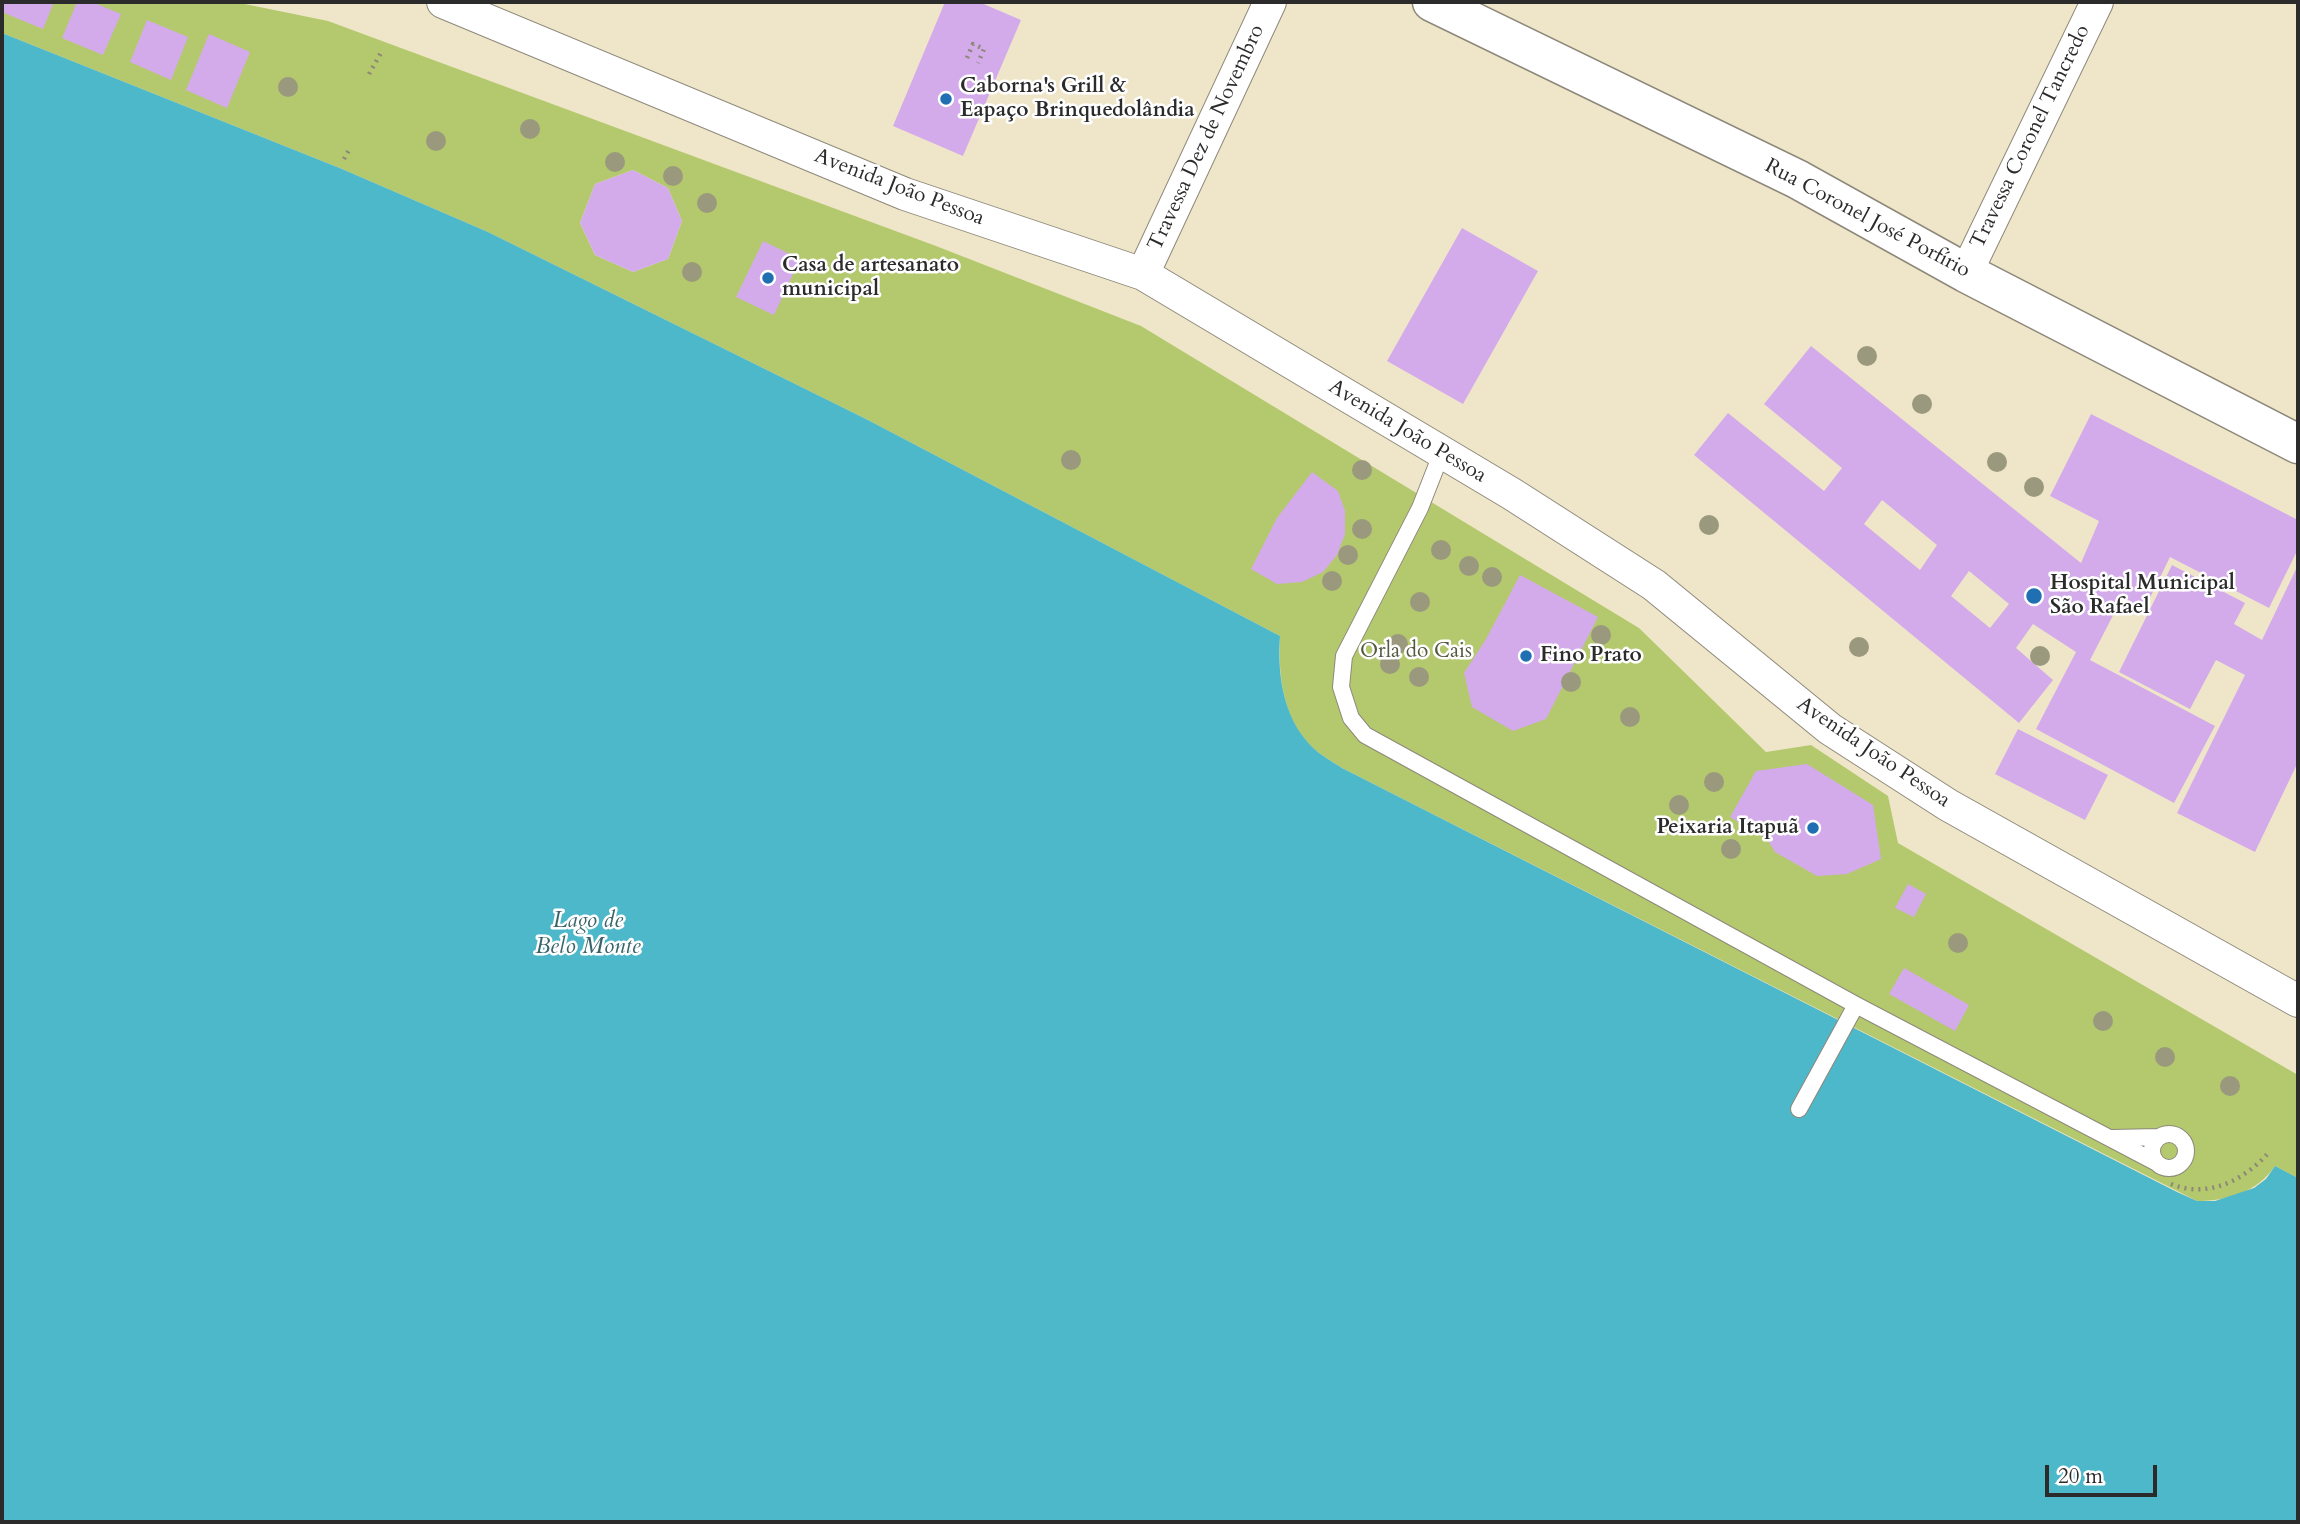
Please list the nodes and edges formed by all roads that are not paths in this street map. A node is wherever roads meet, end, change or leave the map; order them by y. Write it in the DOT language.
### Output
graph roads {
  1 [pos="443,2"];
  2 [pos="1270,2"];
  3 [pos="1432,2"];
  4 [pos="2097,2"];
  5 [pos="1966,273"];
  6 [pos="1143,274"];
  7 [pos="2298,444"];
  8 [pos="1442,452"];
  9 [pos="2298,1001"];
  10 [pos="1856,1005"];
  11 [pos="1799,1109"];
  12 [pos="2159,1137"];
  13 [pos="2110,1138"];
  14 [pos="2157,1163"];
  1 -- 6 [label="street, Avenida João Pessoa"];
  2 -- 6 [label="street, Travessa Dez de Novembro"];
  3 -- 5 [label="street, Rua Coronel José Porfírio"];
  4 -- 5 [label="street, Travessa Coronel Tancredo"];
  5 -- 7 [label="street, Rua Coronel José Porfírio"];
  6 -- 8 [label="street, Avenida João Pessoa"];
  8 -- 9 [label="street, Avenida João Pessoa"];
  8 -- 10 [label="lane"];
  10 -- 11 [label="lane"];
  10 -- 13 [label="lane"];
  12 -- 13 [label="lane"];
  12 -- 14 [label="lane"];
  12 -- 14 [label="lane"];
  13 -- 14 [label="lane"];
}
